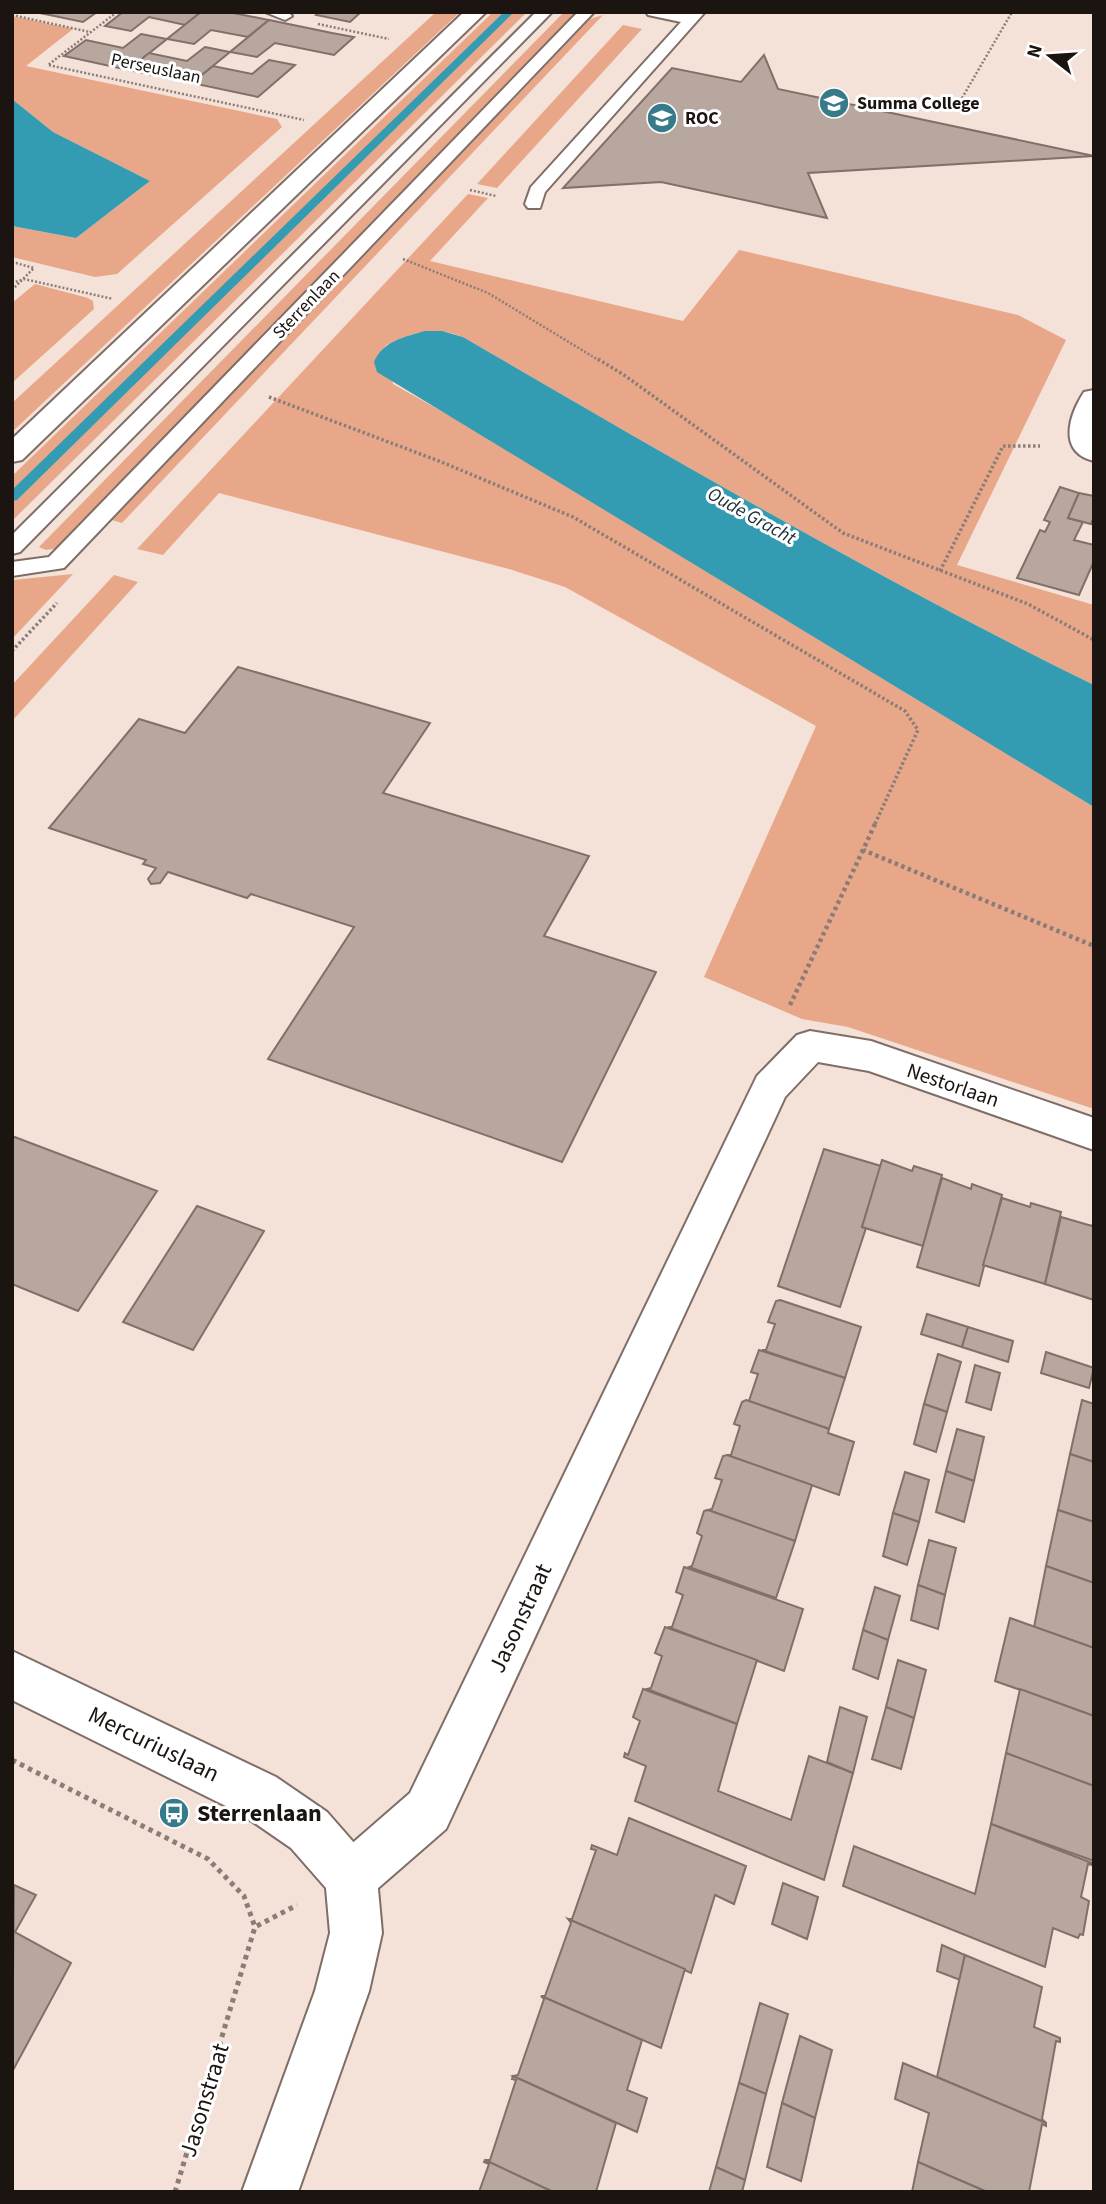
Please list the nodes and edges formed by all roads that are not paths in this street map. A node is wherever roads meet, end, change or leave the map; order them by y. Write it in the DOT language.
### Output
graph roads {
  1 [pos="476,12"];
  2 [pos="545,12"];
  3 [pos="587,12"];
  4 [pos="655,13"];
  5 [pos="695,16"];
  6 [pos="534,204"];
  7 [pos="1094,398"];
  8 [pos="1090,450"];
  9 [pos="12,454"];
  10 [pos="12,547"];
  11 [pos="12,569"];
  12 [pos="810,1046"];
  13 [pos="1094,1134"];
  14 [pos="12,1675"];
  15 [pos="351,1878"];
  16 [pos="270,2192"];
  1 -- 9 [label="street"];
  2 -- 10 [label="lane, Sterrenlaan"];
  3 -- 11 [label="lane, Sterrenlaan"];
  4 -- 5 [label="lane"];
  5 -- 6 [label="lane"];
  7 -- 8 [label="street"];
  12 -- 13 [label="street, Nestorlaan"];
  12 -- 15 [label="street, Jasonstraat"];
  14 -- 15 [label="street, Mercuriuslaan"];
  15 -- 16 [label="street"];
}
